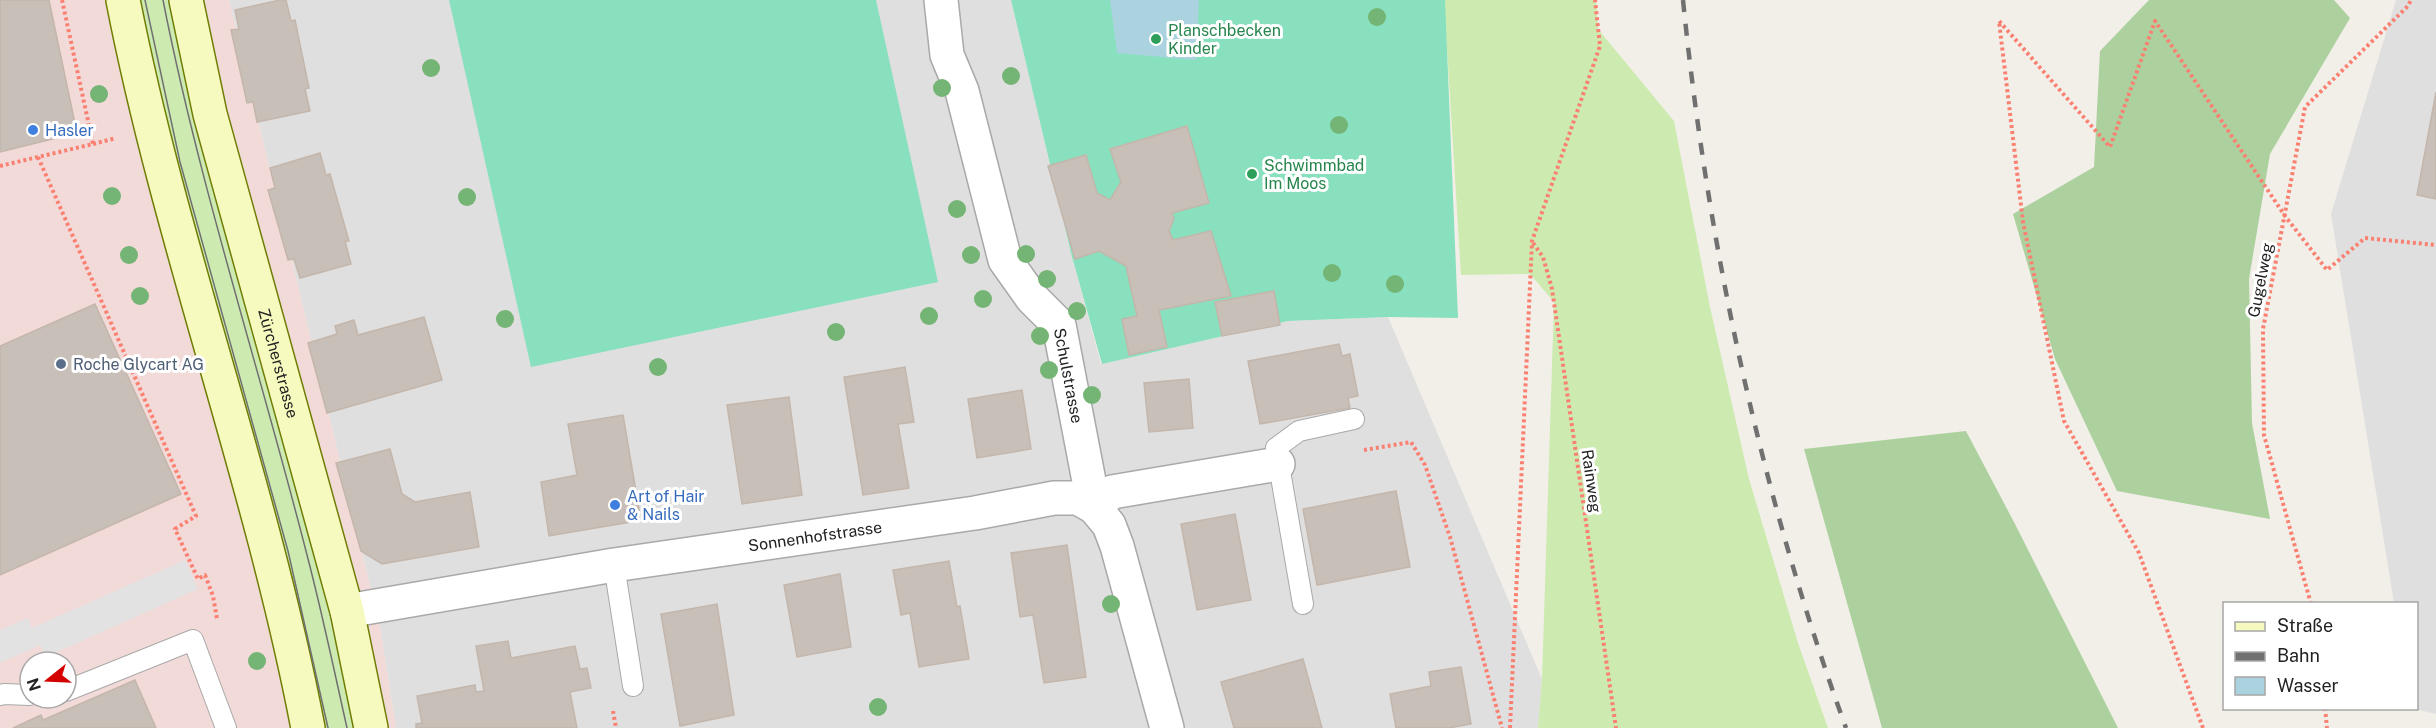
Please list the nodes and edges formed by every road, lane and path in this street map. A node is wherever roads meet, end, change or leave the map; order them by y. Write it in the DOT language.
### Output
graph roads {
  1 [pos="62,0"];
  2 [pos="123,0"];
  3 [pos="186,0"];
  4 [pos="940,0"];
  5 [pos="1595,0"];
  6 [pos="2411,0"];
  7 [pos="126,135"];
  8 [pos="93,144"];
  9 [pos="38,157"];
  10 [pos="0,166"];
  11 [pos="2285,216"];
  12 [pos="1532,241"];
  13 [pos="2436,245"];
  14 [pos="1354,419"];
  15 [pos="1411,442"];
  16 [pos="1278,464"];
  17 [pos="1094,507"];
  18 [pos="614,566"];
  19 [pos="213,596"];
  20 [pos="2311,602"];
  21 [pos="1303,604"];
  22 [pos="347,611"];
  23 [pos="78,686"];
  24 [pos="633,686"];
  25 [pos="0,695"];
  26 [pos="18,695"];
  27 [pos="2325,710"];
  28 [pos="226,728"];
  29 [pos="308,728"];
  30 [pos="371,728"];
  31 [pos="1167,728"];
  32 [pos="1502,728"];
  33 [pos="1510,728"];
  34 [pos="1617,728"];
  35 [pos="2203,728"];
  36 [pos="2326,728"];
  1 -- 8 [label="path"];
  2 -- 29 [label="main road"];
  3 -- 22 [label="main road, Zürcherstrasse"];
  4 -- 17 [label="street, Schulstrasse"];
  5 -- 12 [label="path"];
  6 -- 11 [label="path, Gugelweg"];
  7 -- 8 [label="path"];
  8 -- 9 [label="path"];
  9 -- 10 [label="path"];
  9 -- 19 [label="path"];
  11 -- 13 [label="path"];
  11 -- 20 [label="path, Gugelweg"];
  11 -- 35 [label="path"];
  12 -- 33 [label="path"];
  12 -- 34 [label="path, Rainweg"];
  14 -- 16 [label="lane"];
  15 -- 32 [label="path"];
  16 -- 17 [label="street"];
  16 -- 21 [label="lane"];
  17 -- 18 [label="street, Sonnenhofstrasse"];
  17 -- 31 [label="street, Schulstrasse"];
  18 -- 22 [label="street, Sonnenhofstrasse"];
  18 -- 24 [label="lane"];
  22 -- 30 [label="main road, Zürcherstrasse"];
  23 -- 28 [label="lane"];
  25 -- 26 [label="lane"];
  27 -- 36 [label="path"];
}
